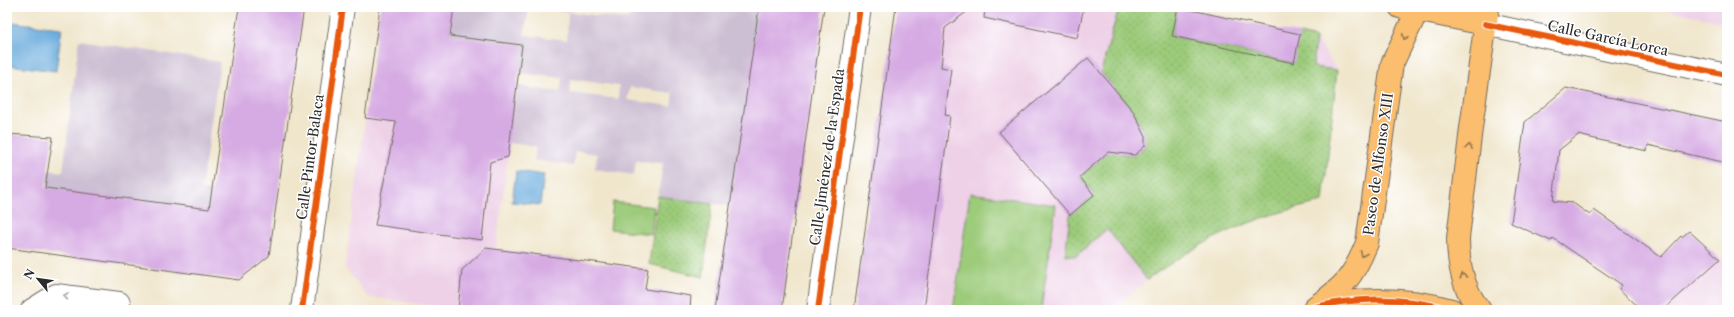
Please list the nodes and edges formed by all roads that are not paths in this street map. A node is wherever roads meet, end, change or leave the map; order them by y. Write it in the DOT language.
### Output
graph roads {
  1 [pos="343,7"];
  2 [pos="860,7"];
  3 [pos="1412,8"];
  4 [pos="1486,16"];
  5 [pos="1727,75"];
  6 [pos="119,303"];
  7 [pos="1309,308"];
  8 [pos="32,310"];
  9 [pos="302,310"];
  10 [pos="818,310"];
  11 [pos="1452,310"];
  12 [pos="1480,310"];
  1 -- 9 [label="street, Calle Pintor Balaca"];
  2 -- 10 [label="street, Calle Jiménez de la Espada"];
  3 -- 4 [label="main road"];
  3 -- 7 [label="main road, Paseo de Alfonso XIII, one-way"];
  4 -- 5 [label="street, Calle García Lorca"];
  12 -- 4 [label="main road, one-way"];
  6 -- 8 [label="street, one-way"];
  7 -- 11 [label="main road"];
}
